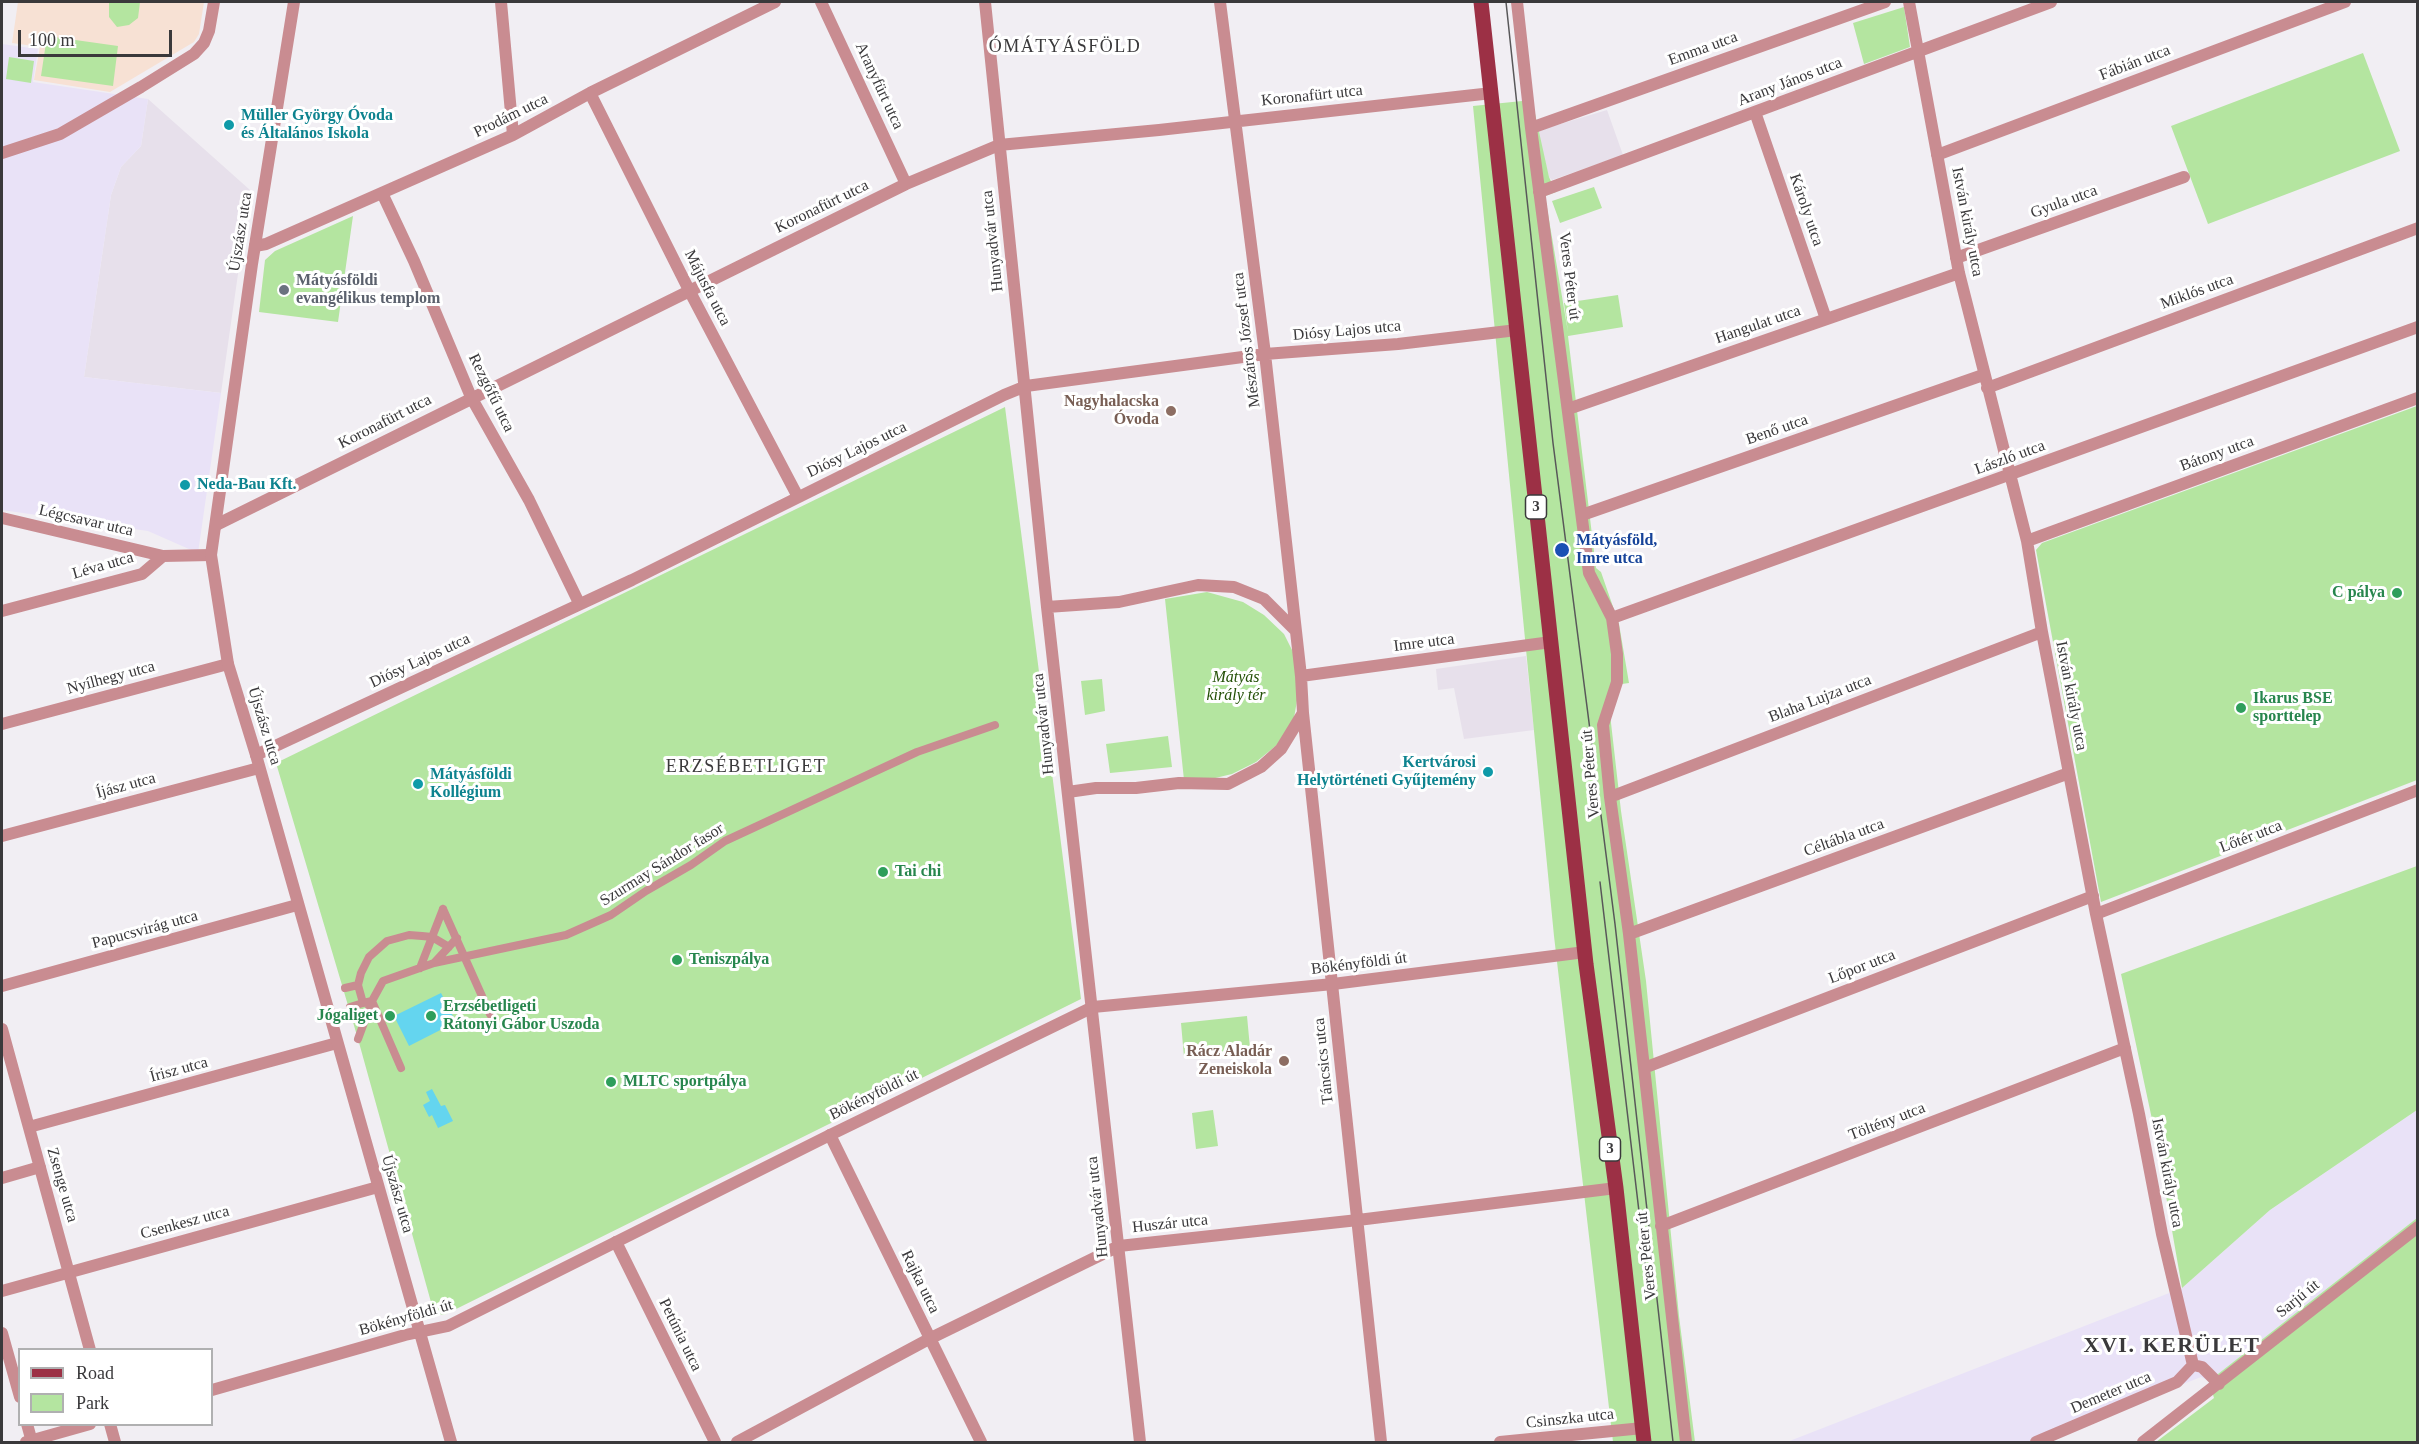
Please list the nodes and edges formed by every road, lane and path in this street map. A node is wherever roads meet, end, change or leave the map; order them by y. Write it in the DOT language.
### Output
graph roads {
  1 [pos="214,2"];
  2 [pos="294,2"];
  3 [pos="501,2"];
  4 [pos="775,2"];
  5 [pos="821,2"];
  6 [pos="985,2"];
  7 [pos="1220,2"];
  8 [pos="1481,2"];
  9 [pos="1517,2"];
  10 [pos="1885,2"];
  11 [pos="1909,2"];
  12 [pos="2051,2"];
  13 [pos="2345,2"];
  14 [pos="1919,51"];
  15 [pos="590,93"];
  16 [pos="1492,93"];
  17 [pos="1755,112"];
  18 [pos="1234,122"];
  19 [pos="1531,128"];
  20 [pos="513,135"];
  21 [pos="999,145"];
  22 [pos="2,153"];
  23 [pos="1937,155"];
  24 [pos="2184,177"];
  25 [pos="906,184"];
  26 [pos="1539,192"];
  27 [pos="382,193"];
  28 [pos="2418,228"];
  29 [pos="255,246"];
  30 [pos="1956,258"];
  31 [pos="1959,273"];
  32 [pos="689,290"];
  33 [pos="1826,319"];
  34 [pos="2418,327"];
  35 [pos="1517,330"];
  36 [pos="1265,354"];
  37 [pos="1983,375"];
  38 [pos="1026,386"];
  39 [pos="1987,388"];
  40 [pos="471,397"];
  41 [pos="2418,398"];
  42 [pos="1568,409"];
  43 [pos="2010,476"];
  44 [pos="798,497"];
  45 [pos="1581,515"];
  46 [pos="2,518"];
  47 [pos="216,525"];
  48 [pos="2027,541"];
  49 [pos="211,555"];
  50 [pos="163,556"];
  51 [pos="579,603"];
  52 [pos="1047,607"];
  53 [pos="2,611"];
  54 [pos="1612,618"];
  55 [pos="1296,631"];
  56 [pos="2042,632"];
  57 [pos="1551,642"];
  58 [pos="228,664"];
  59 [pos="1301,676"];
  60 [pos="1303,713"];
  61 [pos="2,724"];
  62 [pos="995,725"];
  63 [pos="256,754"];
  64 [pos="259,768"];
  65 [pos="2069,773"];
  66 [pos="2418,790"];
  67 [pos="1068,792"];
  68 [pos="1610,797"];
  69 [pos="2,836"];
  70 [pos="2092,896"];
  71 [pos="297,905"];
  72 [pos="2096,914"];
  73 [pos="1629,934"];
  74 [pos="432,937"];
  75 [pos="457,938"];
  76 [pos="449,947"];
  77 [pos="1584,952"];
  78 [pos="466,957"];
  79 [pos="434,963"];
  80 [pos="420,968"];
  81 [pos="1333,984"];
  82 [pos="358,985"];
  83 [pos="2,986"];
  84 [pos="345,988"];
  85 [pos="372,1001"];
  86 [pos="363,1003"];
  87 [pos="350,1007"];
  88 [pos="1093,1007"];
  89 [pos="490,1014"];
  90 [pos="2,1029"];
  91 [pos="358,1039"];
  92 [pos="337,1043"];
  93 [pos="2125,1048"];
  94 [pos="6,1064"];
  95 [pos="401,1068"];
  96 [pos="1644,1068"];
  97 [pos="28,1127"];
  98 [pos="830,1135"];
  99 [pos="40,1167"];
  100 [pos="2,1178"];
  101 [pos="378,1187"];
  102 [pos="1616,1188"];
  103 [pos="1358,1220"];
  104 [pos="1661,1226"];
  105 [pos="2418,1227"];
  106 [pos="616,1242"];
  107 [pos="1119,1246"];
  108 [pos="70,1272"];
  109 [pos="2,1291"];
  110 [pos="419,1332"];
  111 [pos="2,1333"];
  112 [pos="929,1339"];
  113 [pos="89,1348"];
  114 [pos="2193,1365"];
  115 [pos="2219,1384"];
  116 [pos="18,1390"];
  117 [pos="213,1390"];
  118 [pos="27,1426"];
  119 [pos="86,1426"];
  120 [pos="110,1426"];
  121 [pos="1644,1435"];
  122 [pos="30,1442"];
  123 [pos="115,1443"];
  124 [pos="451,1443"];
  125 [pos="715,1443"];
  126 [pos="737,1443"];
  127 [pos="981,1443"];
  128 [pos="1140,1443"];
  129 [pos="1381,1443"];
  130 [pos="1500,1443"];
  131 [pos="1686,1443"];
  132 [pos="2036,1443"];
  133 [pos="2144,1443"];
  1 -- 22 [label="street"];
  2 -- 29 [label="street, Újszász utca"];
  3 -- 20 [label="street"];
  4 -- 15 [label="street, Prodám utca"];
  5 -- 25 [label="street, Aranyfürt utca"];
  6 -- 21 [label="street, Hunyadvár utca"];
  7 -- 18 [label="street, Mészáros József utca"];
  8 -- 16 [label="main road, Veres Péter út / 3"];
  9 -- 19 [label="street, Veres Péter út"];
  10 -- 19 [label="street, Emma utca"];
  11 -- 14 [label="street, István király utca"];
  12 -- 14 [label="street, Arany János utca"];
  13 -- 23 [label="street, Fábián utca"];
  14 -- 17 [label="street, Arany János utca"];
  14 -- 23 [label="street, István király utca"];
  15 -- 20 [label="street, Prodám utca"];
  15 -- 32 [label="street, Májusfa utca"];
  16 -- 18 [label="street, Koronafürt utca"];
  16 -- 35 [label="main road, Veres Péter út / 3"];
  17 -- 26 [label="street, Arany János utca"];
  17 -- 33 [label="street, Károly utca"];
  18 -- 21 [label="street, Koronafürt utca"];
  18 -- 36 [label="street, Mészáros József utca"];
  19 -- 26 [label="street, Veres Péter út"];
  20 -- 27 [label="street, Prodám utca"];
  21 -- 25 [label="street, Koronafürt utca"];
  21 -- 38 [label="street, Hunyadvár utca"];
  23 -- 30 [label="street, István király utca"];
  24 -- 30 [label="street, Gyula utca"];
  25 -- 32 [label="street, Koronafürt utca"];
  26 -- 42 [label="street, Veres Péter út"];
  27 -- 29 [label="street, Prodám utca"];
  27 -- 40 [label="street, Rezgőfű utca"];
  28 -- 39 [label="street, Miklós utca"];
  29 -- 47 [label="street, Újszász utca"];
  30 -- 31 [label="street, István király utca"];
  31 -- 33 [label="street, Hangulat utca"];
  31 -- 37 [label="street, István király utca"];
  32 -- 40 [label="street, Koronafürt utca"];
  32 -- 44 [label="street, Májusfa utca"];
  33 -- 42 [label="street, Hangulat utca"];
  34 -- 43 [label="street, László utca"];
  35 -- 36 [label="street, Diósy Lajos utca"];
  35 -- 57 [label="main road, Veres Péter út / 3"];
  36 -- 38 [label="street, Diósy Lajos utca"];
  36 -- 55 [label="street, Mészáros József utca"];
  37 -- 39 [label="street, István király utca"];
  37 -- 45 [label="street, Benő utca"];
  38 -- 44 [label="street, Diósy Lajos utca"];
  38 -- 52 [label="street, Hunyadvár utca"];
  39 -- 43 [label="street, István király utca"];
  40 -- 47 [label="street, Koronafürt utca"];
  40 -- 51 [label="street, Rezgőfű utca"];
  41 -- 48 [label="street, Bátony utca"];
  42 -- 45 [label="street, Veres Péter út"];
  43 -- 48 [label="street, István király utca"];
  43 -- 54 [label="street, László utca"];
  44 -- 51 [label="street, Diósy Lajos utca"];
  45 -- 54 [label="street, Veres Péter út"];
  46 -- 50 [label="street, Légcsavar utca"];
  47 -- 49 [label="street, Újszász utca"];
  48 -- 56 [label="street, István király utca"];
  49 -- 50 [label="street"];
  49 -- 58 [label="street, Újszász utca"];
  50 -- 53 [label="street, Léva utca"];
  51 -- 63 [label="street, Diósy Lajos utca"];
  52 -- 55 [label="street"];
  52 -- 67 [label="street, Hunyadvár utca"];
  54 -- 68 [label="street, Veres Péter út"];
  55 -- 59 [label="street, Mészáros József utca"];
  56 -- 65 [label="street, István király utca"];
  56 -- 68 [label="street, Blaha Lujza utca"];
  57 -- 59 [label="street, Imre utca"];
  57 -- 77 [label="main road, Veres Péter út / 3"];
  58 -- 61 [label="street, Nyílhegy utca"];
  58 -- 63 [label="street, Újszász utca"];
  59 -- 60 [label="street, Táncsics utca"];
  60 -- 67 [label="street"];
  60 -- 81 [label="street, Táncsics utca"];
  62 -- 78 [label="street, Szurmay Sándor fasor"];
  63 -- 64 [label="street, Újszász utca"];
  64 -- 69 [label="street, Íjász utca"];
  64 -- 71 [label="street, Újszász utca"];
  65 -- 70 [label="street, István király utca"];
  65 -- 73 [label="street, Céltábla utca"];
  66 -- 72 [label="street, Lőtér utca"];
  67 -- 88 [label="street, Hunyadvár utca"];
  68 -- 73 [label="street, Veres Péter út"];
  70 -- 72 [label="street, István király utca"];
  70 -- 96 [label="street, Lőpor utca"];
  71 -- 83 [label="street, Papucsvirág utca"];
  71 -- 92 [label="street, Újszász utca"];
  72 -- 93 [label="street, István király utca"];
  73 -- 96 [label="street, Veres Péter út"];
  74 -- 75 [label="street"];
  74 -- 76 [label="street"];
  74 -- 80 [label="street"];
  74 -- 82 [label="street"];
  75 -- 76 [label="street"];
  75 -- 78 [label="street"];
  76 -- 79 [label="street"];
  77 -- 81 [label="street, Bökényföldi út"];
  77 -- 102 [label="main road, Veres Péter út / 3"];
  78 -- 79 [label="street, Szurmay Sándor fasor"];
  78 -- 89 [label="street"];
  79 -- 80 [label="street, Szurmay Sándor fasor"];
  80 -- 85 [label="street, Szurmay Sándor fasor"];
  81 -- 88 [label="street, Bökényföldi út"];
  81 -- 103 [label="street, Táncsics utca"];
  82 -- 84 [label="street"];
  82 -- 86 [label="street"];
  85 -- 86 [label="street"];
  85 -- 91 [label="street, Szurmay Sándor fasor"];
  85 -- 95 [label="street"];
  86 -- 87 [label="street"];
  88 -- 98 [label="street, Bökényföldi út"];
  88 -- 107 [label="street, Hunyadvár utca"];
  90 -- 94 [label="street, Zsenge utca"];
  92 -- 97 [label="street, Írisz utca"];
  92 -- 101 [label="street, Újszász utca"];
  93 -- 104 [label="street, Töltény utca"];
  93 -- 114 [label="street, István király utca"];
  94 -- 97 [label="street, Zsenge utca"];
  96 -- 104 [label="street, Veres Péter út"];
  97 -- 99 [label="street, Zsenge utca"];
  98 -- 106 [label="street, Bökényföldi út"];
  98 -- 112 [label="street, Rajka utca"];
  99 -- 100 [label="street"];
  99 -- 108 [label="street, Zsenge utca"];
  101 -- 108 [label="street, Csenkesz utca"];
  101 -- 110 [label="street, Újszász utca"];
  102 -- 103 [label="street, Huszár utca"];
  102 -- 121 [label="main road, Veres Péter út / 3"];
  103 -- 107 [label="street, Huszár utca"];
  103 -- 129 [label="street, Táncsics utca"];
  104 -- 131 [label="street, Veres Péter út"];
  105 -- 115 [label="street, Sarjú út"];
  106 -- 110 [label="street, Bökényföldi út"];
  106 -- 125 [label="street, Petúnia utca"];
  107 -- 112 [label="street, Huszár utca"];
  107 -- 128 [label="street, Hunyadvár utca"];
  108 -- 109 [label="street, Csenkesz utca"];
  108 -- 113 [label="street, Zsenge utca"];
  110 -- 117 [label="street, Bökényföldi út"];
  110 -- 124 [label="street, Újszász utca"];
  111 -- 116 [label="street"];
  112 -- 126 [label="street, Huszár utca"];
  112 -- 127 [label="street, Rajka utca"];
  114 -- 115 [label="street"];
  114 -- 132 [label="street, Demeter utca"];
  115 -- 133 [label="street, Sarjú út"];
  118 -- 122 [label="street"];
  119 -- 122 [label="street"];
  120 -- 123 [label="street"];
  121 -- 130 [label="street, Csinszka utca"];
}
